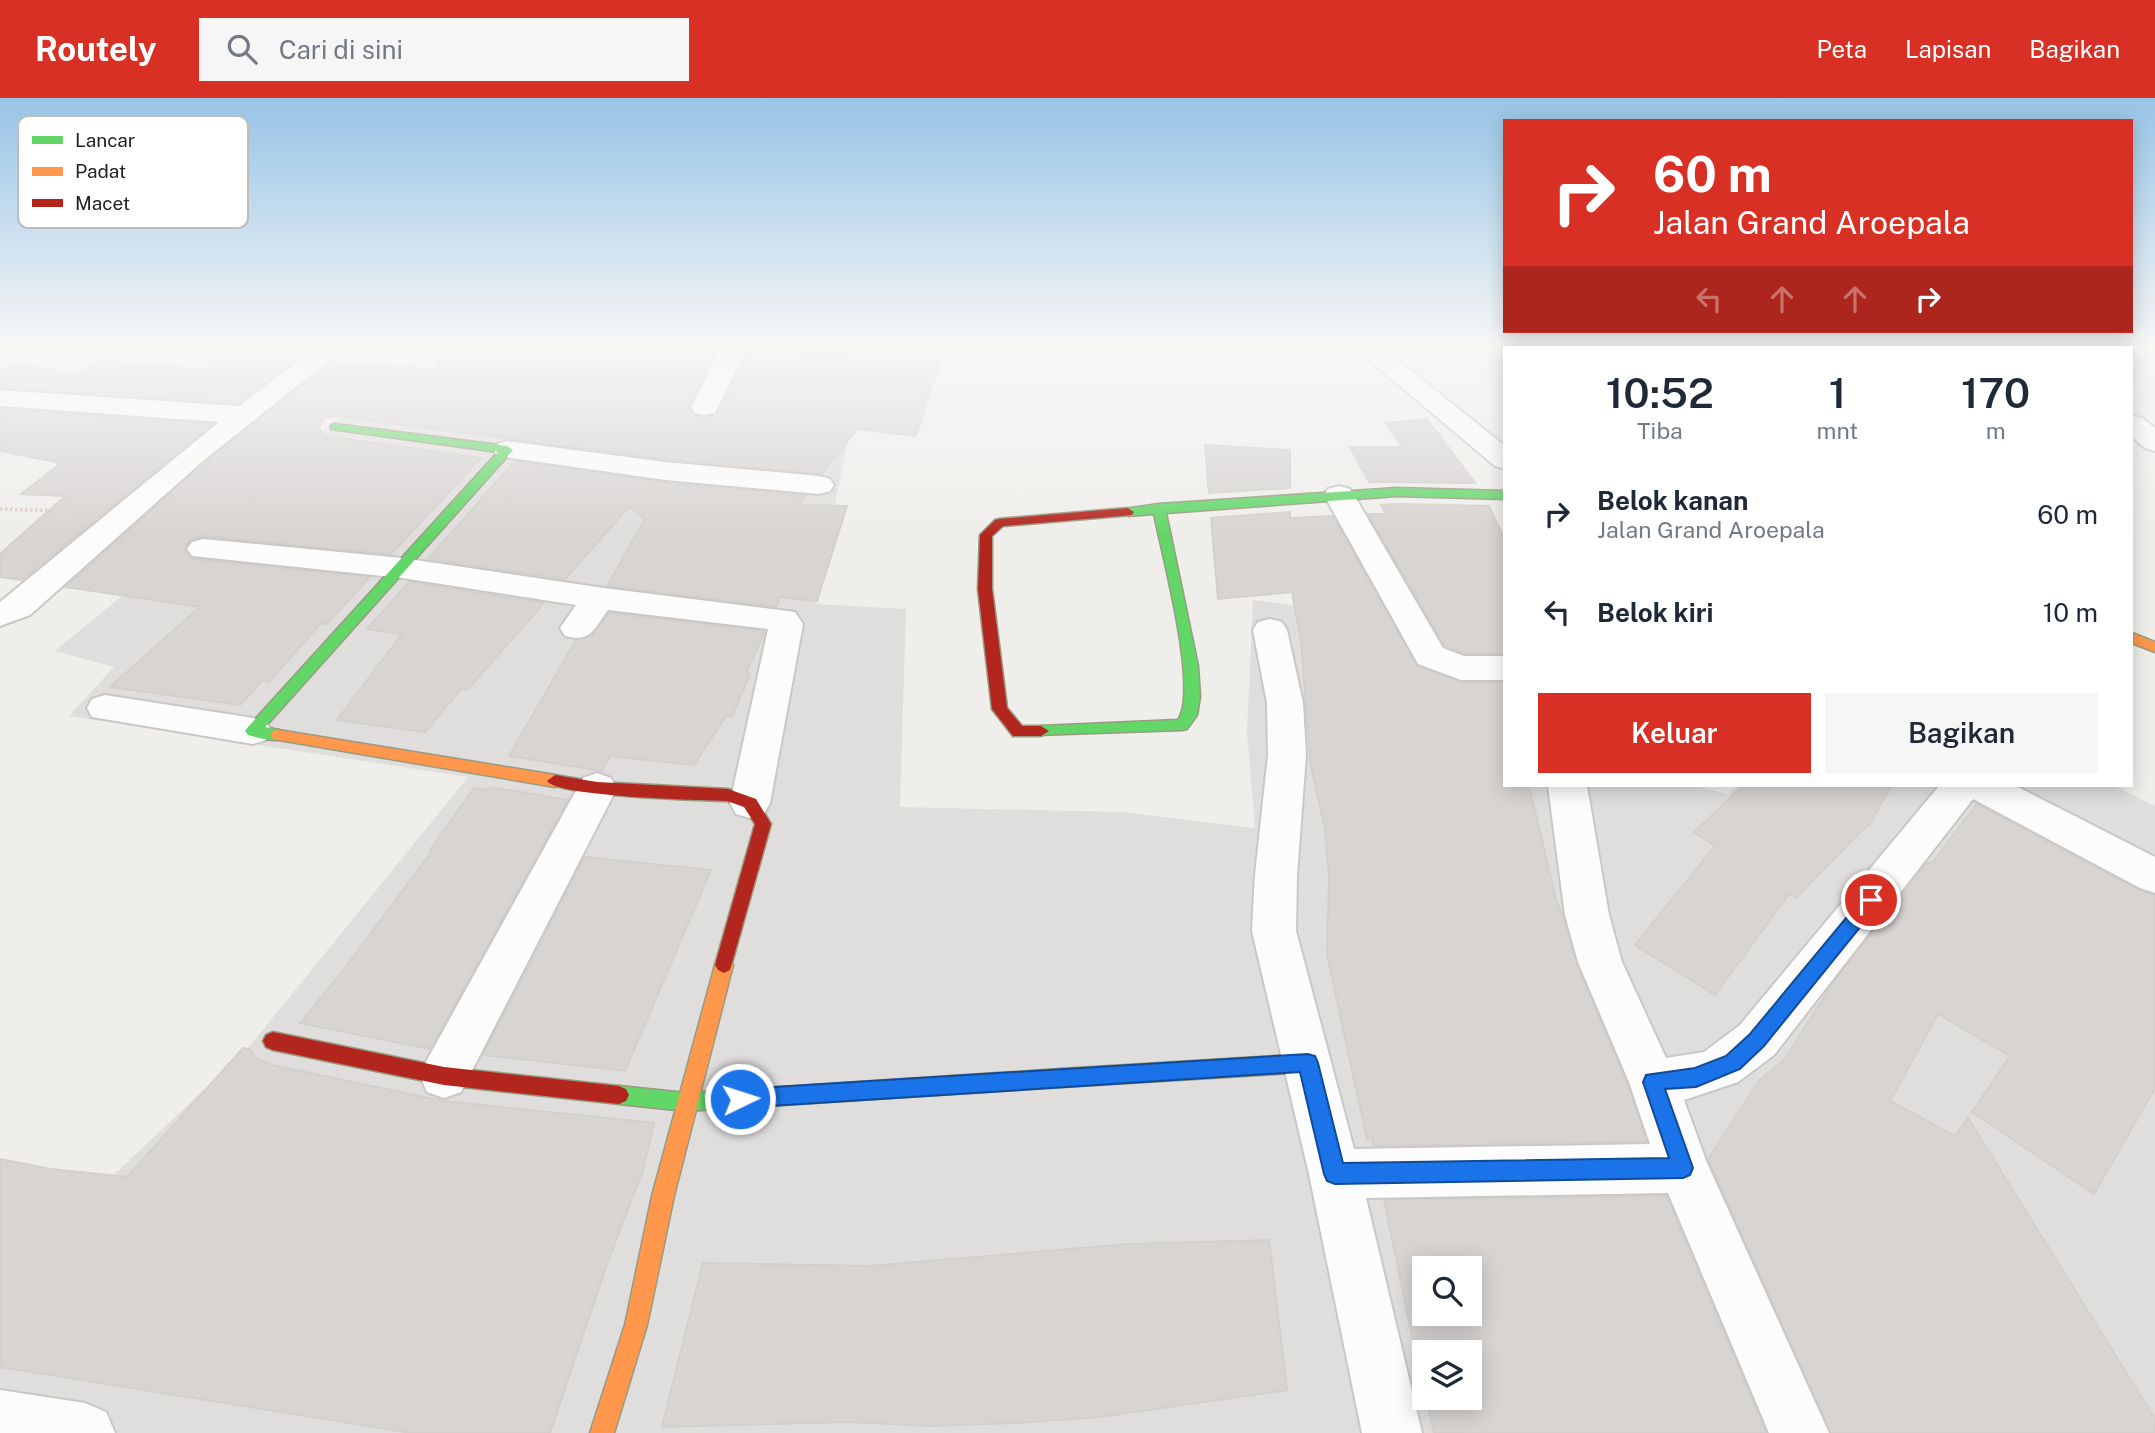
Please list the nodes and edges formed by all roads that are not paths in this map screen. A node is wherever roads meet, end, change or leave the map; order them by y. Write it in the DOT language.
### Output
graph roads {
  1 [pos="177,410"];
  2 [pos="250,410"];
  3 [pos="1444,410"];
  4 [pos="244,415"];
  5 [pos="2133,425"];
  6 [pos="335,427"];
  7 [pos="2155,442"];
  8 [pos="508,450"];
  9 [pos="1503,458"];
  10 [pos="819,485"];
  11 [pos="1339,495"];
  12 [pos="1502,499"];
  13 [pos="1158,508"];
  14 [pos="203,549"];
  15 [pos="402,568"];
  16 [pos="599,598"];
  17 [pos="0,615"];
  18 [pos="577,628"];
  19 [pos="1270,630"];
  20 [pos="2133,638"];
  21 [pos="2155,647"];
  22 [pos="1503,668"];
  23 [pos="105,708"];
  24 [pos="253,731"];
  25 [pos="1567,787"];
  26 [pos="1960,787"];
  27 [pos="1984,787"];
  28 [pos="597,788"];
  29 [pos="750,803"];
  30 [pos="2155,876"];
  31 [pos="273,1041"];
  32 [pos="1308,1063"];
  33 [pos="444,1076"];
  34 [pos="1653,1082"];
  35 [pos="686,1102"];
  36 [pos="1683,1168"];
  37 [pos="1335,1174"];
  38 [pos="0,1419"];
  39 [pos="85,1433"];
  40 [pos="602,1433"];
  41 [pos="1392,1433"];
  42 [pos="1799,1433"];
  1 -- 4 [label="street"];
  2 -- 4 [label="street"];
  3 -- 9 [label="street"];
  4 -- 17 [label="street"];
  5 -- 7 [label="street"];
  6 -- 8 [label="street"];
  8 -- 10 [label="street"];
  8 -- 15 [label="street"];
  11 -- 12 [label="street"];
  11 -- 13 [label="street"];
  11 -- 22 [label="street"];
  13 -- 13 [label="street"];
  14 -- 15 [label="street"];
  15 -- 16 [label="street"];
  15 -- 24 [label="street"];
  16 -- 18 [label="street"];
  16 -- 29 [label="street"];
  19 -- 32 [label="street"];
  20 -- 21 [label="street"];
  23 -- 24 [label="street"];
  24 -- 28 [label="street"];
  25 -- 34 [label="street"];
  26 -- 34 [label="street"];
  27 -- 30 [label="street"];
  28 -- 29 [label="street"];
  28 -- 33 [label="street"];
  29 -- 35 [label="street"];
  31 -- 33 [label="street"];
  32 -- 35 [label="street"];
  32 -- 37 [label="street"];
  33 -- 35 [label="street"];
  34 -- 36 [label="street"];
  35 -- 40 [label="street"];
  36 -- 37 [label="street"];
  36 -- 42 [label="street"];
  37 -- 41 [label="street"];
  38 -- 39 [label="street"];
}
